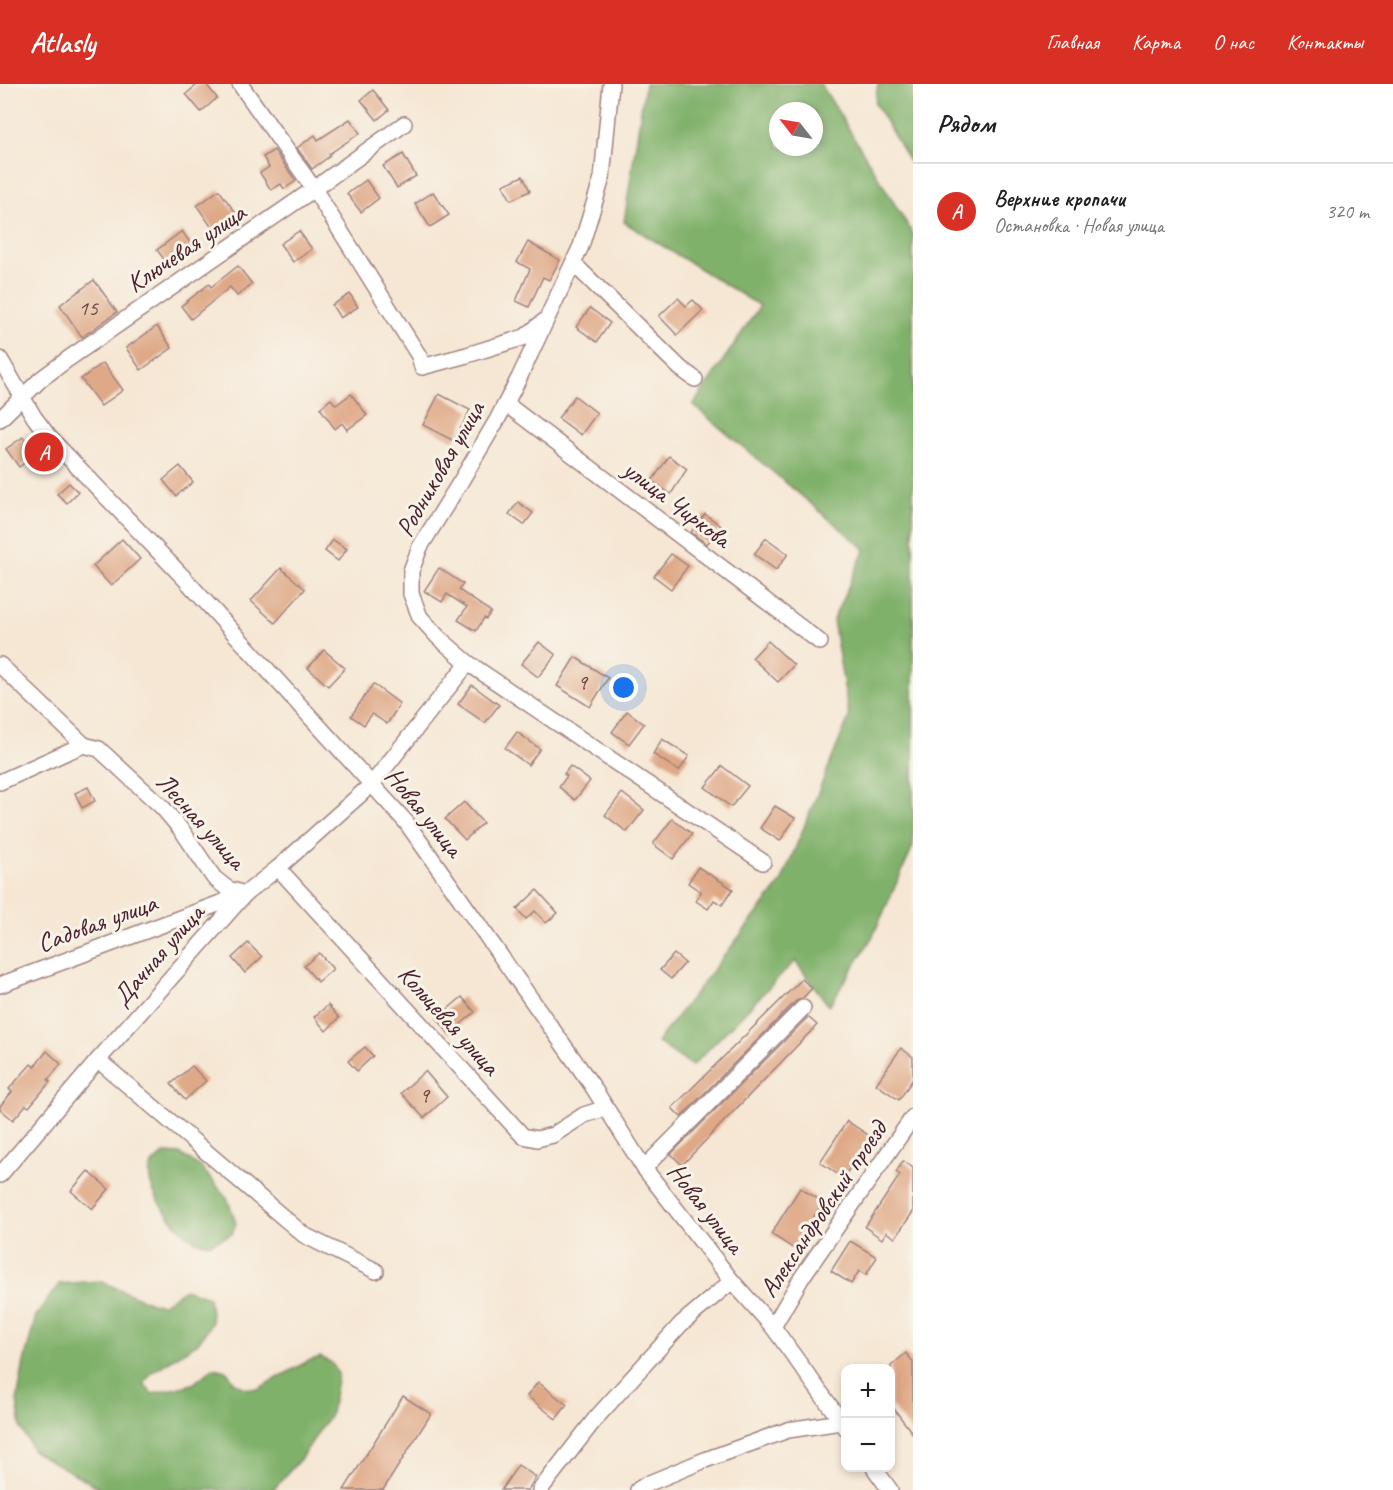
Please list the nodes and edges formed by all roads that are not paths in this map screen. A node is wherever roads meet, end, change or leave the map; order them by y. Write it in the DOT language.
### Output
graph roads {
  1 [pos="240,84"];
  2 [pos="611,84"];
  3 [pos="404,124"];
  4 [pos="314,189"];
  5 [pos="573,263"];
  6 [pos="546,320"];
  7 [pos="0,359"];
  8 [pos="695,379"];
  9 [pos="23,398"];
  10 [pos="506,404"];
  11 [pos="0,419"];
  12 [pos="820,642"];
  13 [pos="468,663"];
  14 [pos="0,665"];
  15 [pos="84,745"];
  16 [pos="0,783"];
  17 [pos="372,784"];
  18 [pos="763,862"];
  19 [pos="278,868"];
  20 [pos="244,894"];
  21 [pos="0,985"];
  22 [pos="803,1008"];
  23 [pos="98,1060"];
  24 [pos="606,1108"];
  25 [pos="913,1117"];
  26 [pos="644,1168"];
  27 [pos="0,1176"];
  28 [pos="376,1271"];
  29 [pos="732,1281"];
  30 [pos="773,1327"];
  31 [pos="841,1422"];
  32 [pos="841,1425"];
  33 [pos="877,1472"];
  34 [pos="540,1490"];
  35 [pos="638,1490"];
  36 [pos="890,1490"];
  1 -- 4 [label="street"];
  2 -- 5 [label="street, Родниковая улица"];
  3 -- 4 [label="street, Ключевая улица"];
  4 -- 6 [label="street"];
  4 -- 9 [label="street, Ключевая улица"];
  5 -- 6 [label="street, Родниковая улица"];
  5 -- 8 [label="street"];
  6 -- 10 [label="street, Родниковая улица"];
  7 -- 9 [label="street, Новая улица"];
  9 -- 11 [label="street, Ключевая улица"];
  9 -- 17 [label="street, Новая улица"];
  10 -- 12 [label="street, улица Чиркова"];
  10 -- 13 [label="street, Родниковая улица"];
  13 -- 17 [label="street, Дачная улица"];
  13 -- 18 [label="street, Родниковая улица"];
  14 -- 15 [label="street, Лесная улица"];
  15 -- 16 [label="street"];
  15 -- 20 [label="street, Лесная улица"];
  17 -- 19 [label="street, Дачная улица"];
  17 -- 24 [label="street, Новая улица"];
  19 -- 20 [label="street, Дачная улица"];
  19 -- 24 [label="street, Кольцевая улица"];
  20 -- 21 [label="street, Садовая улица"];
  20 -- 23 [label="street, Дачная улица"];
  22 -- 26 [label="street"];
  23 -- 27 [label="street, Дачная улица"];
  23 -- 28 [label="street"];
  24 -- 26 [label="street, Новая улица"];
  25 -- 30 [label="street, Александровский проезд"];
  26 -- 29 [label="street, Новая улица"];
  29 -- 30 [label="street, Новая улица"];
  29 -- 34 [label="street"];
  30 -- 31 [label="street, Новая улица"];
  32 -- 35 [label="street"];
  33 -- 36 [label="street"];
}
